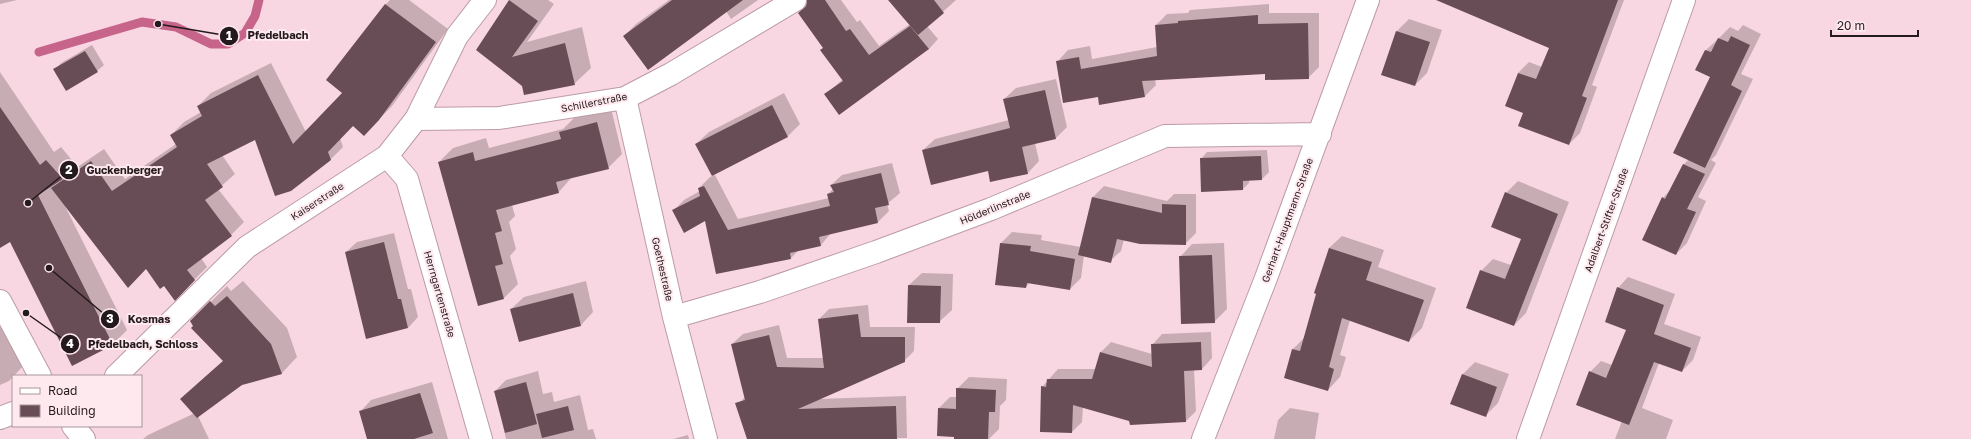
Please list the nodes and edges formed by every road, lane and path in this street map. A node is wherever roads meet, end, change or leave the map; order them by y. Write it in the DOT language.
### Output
graph roads {
  1 [pos="485,0"];
  2 [pos="795,0"];
  3 [pos="1368,0"];
  4 [pos="1684,0"];
  5 [pos="624,98"];
  6 [pos="416,119"];
  7 [pos="1320,134"];
  8 [pos="387,156"];
  9 [pos="0,301"];
  10 [pos="674,318"];
  11 [pos="39,375"];
  12 [pos="117,375"];
  13 [pos="12,413"];
  14 [pos="0,418"];
  15 [pos="74,427"];
  16 [pos="84,439"];
  17 [pos="481,439"];
  18 [pos="706,439"];
  19 [pos="1202,439"];
  20 [pos="1528,439"];
  1 -- 6 [label="street, Kaiserstraße"];
  2 -- 5 [label="street, Schillerstraße"];
  3 -- 7 [label="street, Gerhart-Hauptmann-Straße"];
  4 -- 20 [label="street, Adalbert-Stifter-Straße"];
  5 -- 6 [label="street, Schillerstraße"];
  5 -- 10 [label="street, Goethestraße"];
  6 -- 8 [label="street, Kaiserstraße"];
  7 -- 10 [label="street, Hölderlinstraße"];
  7 -- 19 [label="street, Gerhart-Hauptmann-Straße"];
  8 -- 12 [label="street, Kaiserstraße"];
  8 -- 17 [label="street, Herrngartenstraße"];
  9 -- 11 [label="street"];
  10 -- 18 [label="street, Goethestraße"];
  13 -- 14 [label="street"];
  15 -- 16 [label="street"];
}
